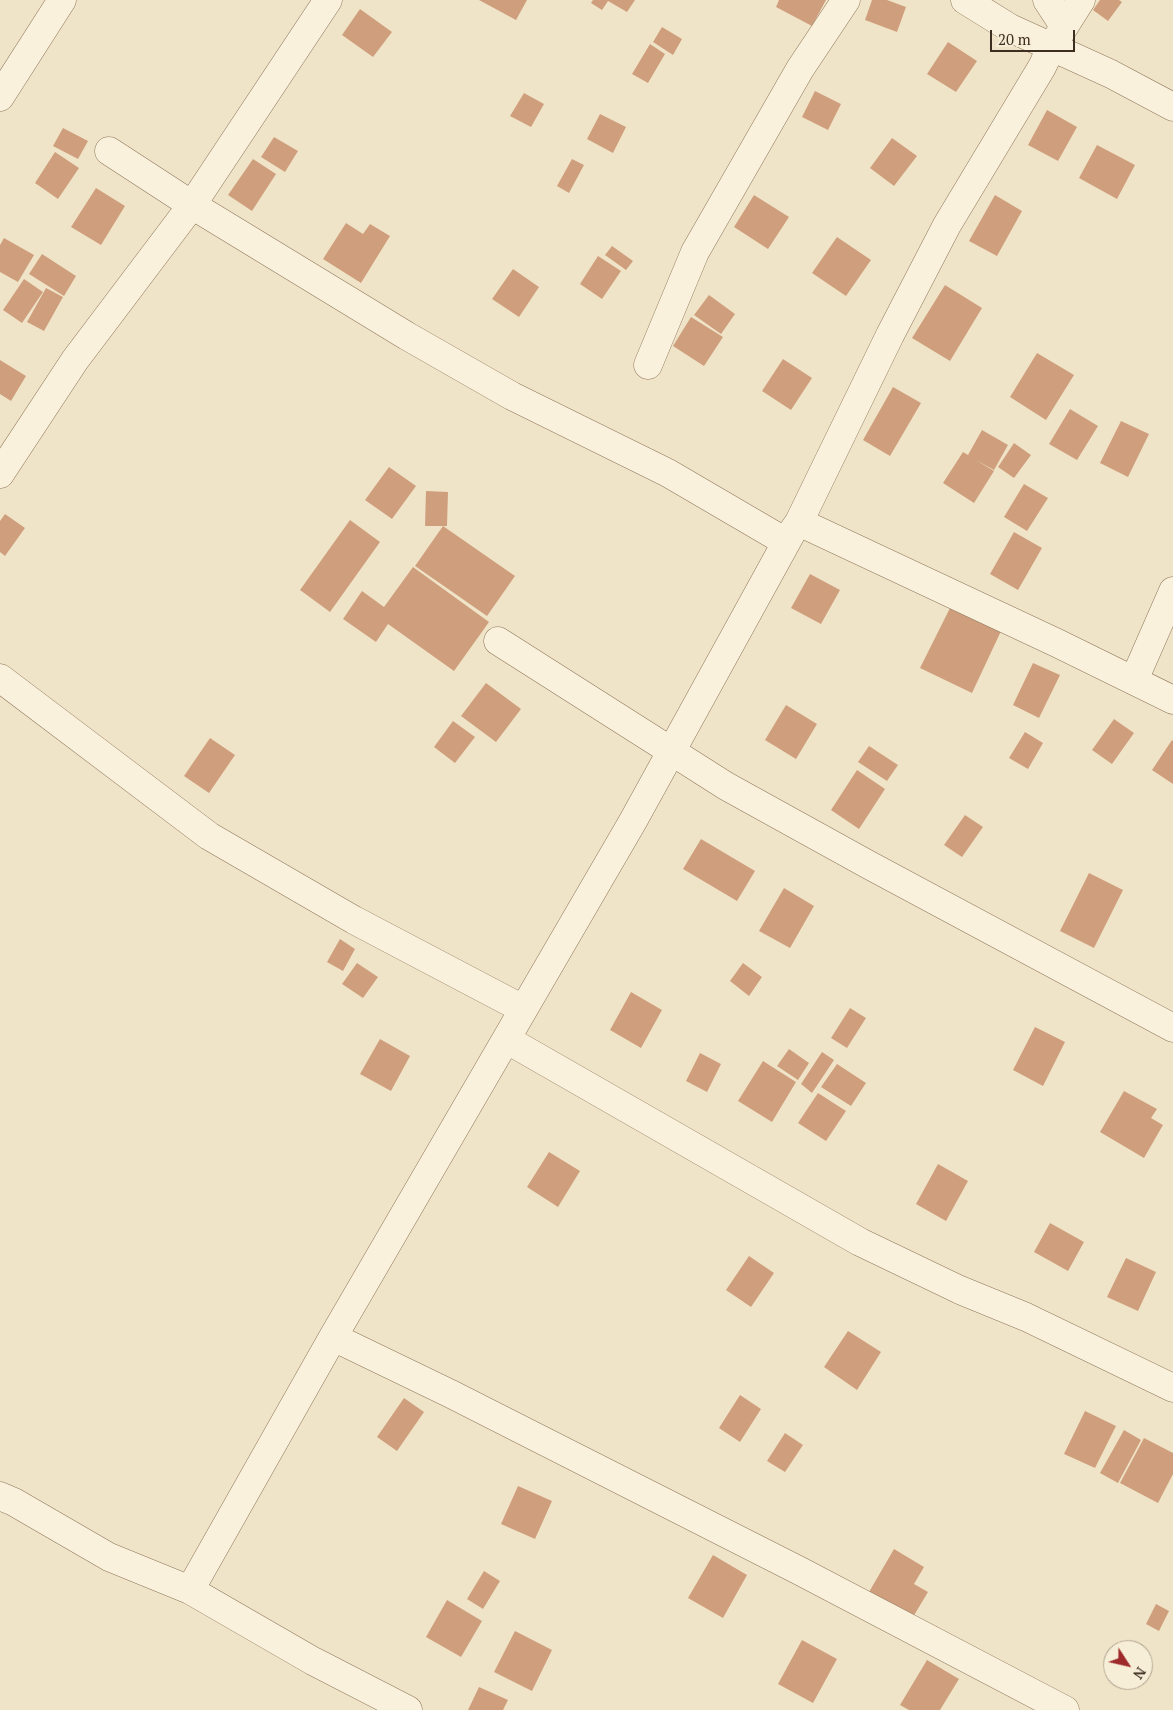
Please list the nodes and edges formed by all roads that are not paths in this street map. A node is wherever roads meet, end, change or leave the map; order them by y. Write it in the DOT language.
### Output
graph roads {
  1 [pos="62,0"];
  2 [pos="328,0"];
  3 [pos="846,0"];
  4 [pos="965,0"];
  5 [pos="1048,0"];
  6 [pos="1081,0"];
  7 [pos="1058,36"];
  8 [pos="0,96"];
  9 [pos="1173,106"];
  10 [pos="109,151"];
  11 [pos="192,206"];
  12 [pos="648,365"];
  13 [pos="0,474"];
  14 [pos="792,532"];
  15 [pos="1173,590"];
  16 [pos="498,641"];
  17 [pos="0,678"];
  18 [pos="1134,680"];
  19 [pos="1173,700"];
  20 [pos="670,752"];
  21 [pos="523,1009"];
  22 [pos="1173,1028"];
  23 [pos="506,1038"];
  24 [pos="333,1337"];
  25 [pos="1173,1388"];
  26 [pos="0,1496"];
  27 [pos="190,1590"];
  28 [pos="408,1710"];
  29 [pos="1064,1710"];
  1 -- 8 [label="street"];
  2 -- 11 [label="street"];
  3 -- 12 [label="street"];
  4 -- 7 [label="street"];
  5 -- 7 [label="street"];
  6 -- 7 [label="street"];
  7 -- 9 [label="street"];
  7 -- 14 [label="street"];
  10 -- 11 [label="street"];
  11 -- 13 [label="street"];
  11 -- 14 [label="street"];
  14 -- 18 [label="street"];
  14 -- 20 [label="street"];
  15 -- 18 [label="street"];
  16 -- 20 [label="street"];
  17 -- 21 [label="street"];
  18 -- 19 [label="street"];
  20 -- 21 [label="street"];
  20 -- 22 [label="street"];
  21 -- 23 [label="street"];
  23 -- 24 [label="street"];
  23 -- 25 [label="street"];
  24 -- 27 [label="street"];
  24 -- 29 [label="street"];
  26 -- 27 [label="street"];
  27 -- 28 [label="street"];
}
